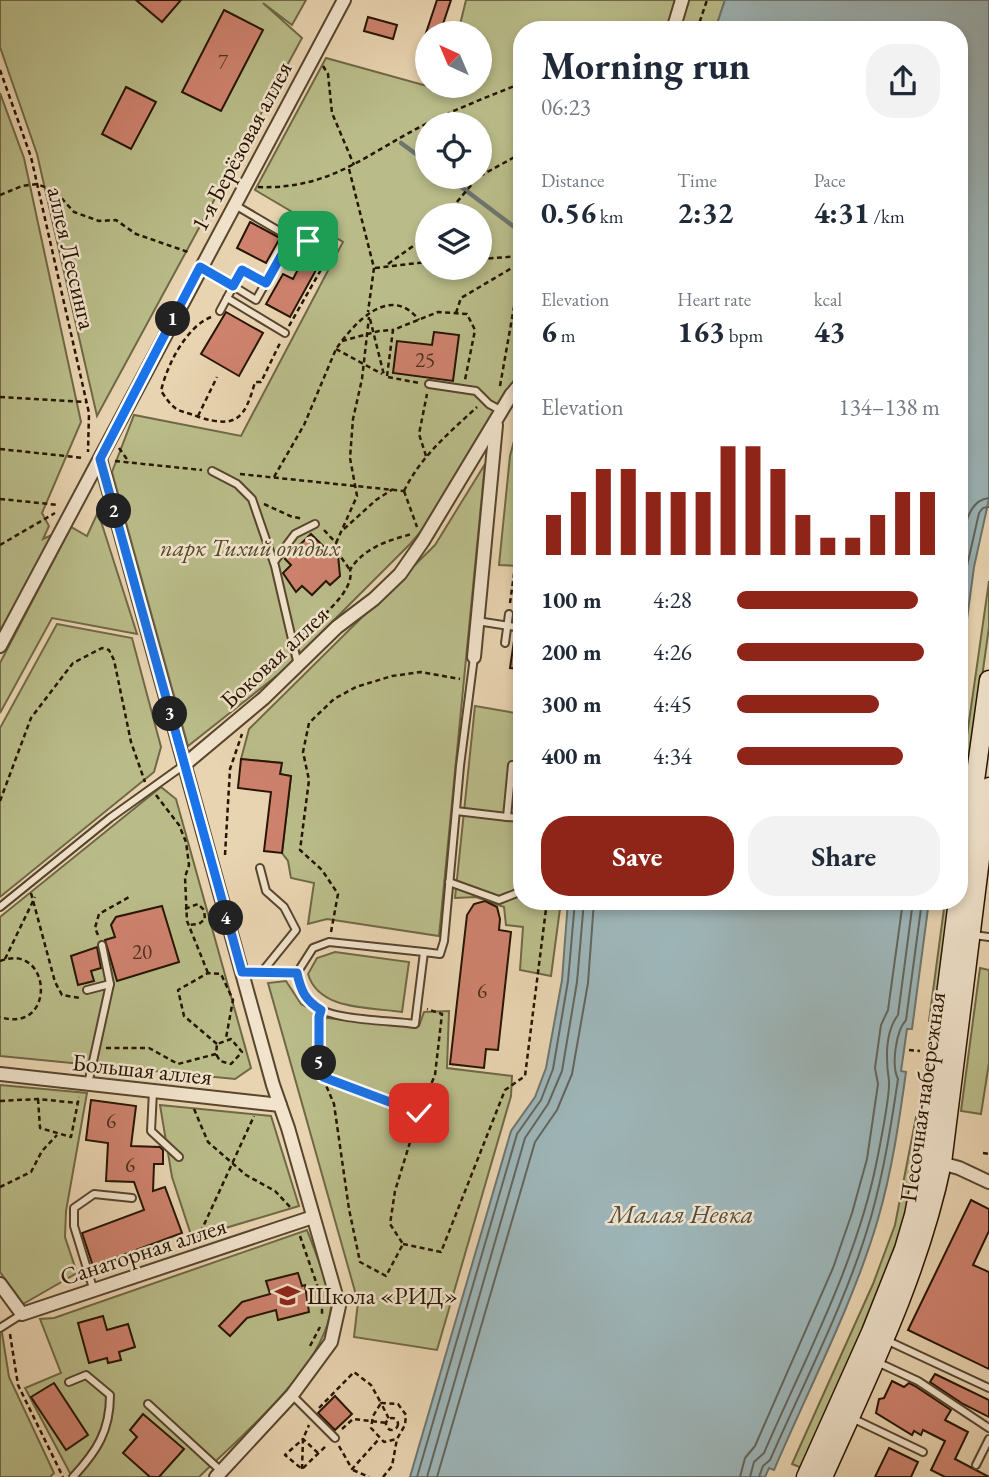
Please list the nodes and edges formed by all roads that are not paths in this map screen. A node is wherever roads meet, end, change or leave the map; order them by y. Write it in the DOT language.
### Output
graph roads {
  1 [pos="344,0"];
  2 [pos="682,0"];
  3 [pos="676,21"];
  4 [pos="234,205"];
  5 [pos="200,267"];
  6 [pos="266,283"];
  7 [pos="233,286"];
  8 [pos="227,299"];
  9 [pos="256,300"];
  10 [pos="220,311"];
  11 [pos="250,312"];
  12 [pos="285,333"];
  13 [pos="429,384"];
  14 [pos="513,395"];
  15 [pos="499,416"];
  16 [pos="94,459"];
  17 [pos="212,471"];
  18 [pos="315,523"];
  19 [pos="274,563"];
  20 [pos="509,614"];
  21 [pos="477,621"];
  22 [pos="507,625"];
  23 [pos="513,626"];
  24 [pos="505,643"];
  25 [pos="0,646"];
  26 [pos="474,657"];
  27 [pos="298,667"];
  28 [pos="989,680"];
  29 [pos="184,765"];
  30 [pos="513,765"];
  31 [pos="989,787"];
  32 [pos="456,811"];
  33 [pos="507,817"];
  34 [pos="513,817"];
  35 [pos="968,830"];
  36 [pos="260,868"];
  37 [pos="449,882"];
  38 [pos="513,895"];
  39 [pos="0,907"];
  40 [pos="957,910"];
  41 [pos="968,935"];
  42 [pos="989,937"];
  43 [pos="102,946"];
  44 [pos="424,952"];
  45 [pos="242,972"];
  46 [pos="262,972"];
  47 [pos="297,973"];
  48 [pos="110,984"];
  49 [pos="86,990"];
  50 [pos="0,1074"];
  51 [pos="85,1084"];
  52 [pos="153,1091"];
  53 [pos="280,1105"];
  54 [pos="179,1157"];
  55 [pos="934,1161"];
  56 [pos="989,1182"];
  57 [pos="132,1198"];
  58 [pos="313,1217"];
  59 [pos="0,1284"];
  60 [pos="93,1288"];
  61 [pos="22,1314"];
  62 [pos="0,1328"];
  63 [pos="885,1339"];
  64 [pos="875,1362"];
  65 [pos="69,1382"];
  66 [pos="989,1388"];
  67 [pos="292,1395"];
  68 [pos="148,1404"];
  69 [pos="853,1419"];
  70 [pos="989,1428"];
  71 [pos="335,1438"];
  72 [pos="989,1439"];
  73 [pos="923,1452"];
  74 [pos="976,1465"];
  75 [pos="219,1474"];
  76 [pos="73,1477"];
  77 [pos="806,1477"];
  78 [pos="823,1477"];
  1 -- 4 [label="street, 1-я Берёзовая аллея"];
  2 -- 3 [label="street"];
  4 -- 5 [label="street, 1-я Берёзовая аллея"];
  4 -- 6 [label="lane"];
  5 -- 7 [label="lane"];
  5 -- 16 [label="street, 1-я Берёзовая аллея"];
  6 -- 7 [label="lane"];
  6 -- 9 [label="lane"];
  7 -- 8 [label="lane"];
  7 -- 9 [label="lane"];
  8 -- 10 [label="lane"];
  8 -- 11 [label="lane"];
  9 -- 11 [label="lane"];
  11 -- 12 [label="lane"];
  13 -- 15 [label="lane"];
  14 -- 15 [label="street, Боковая аллея"];
  15 -- 21 [label="street"];
  15 -- 27 [label="street, Боковая аллея"];
  16 -- 25 [label="street, 1-я Берёзовая аллея"];
  16 -- 29 [label="street"];
  17 -- 19 [label="lane"];
  18 -- 19 [label="lane"];
  19 -- 27 [label="lane"];
  20 -- 22 [label="lane"];
  21 -- 22 [label="lane"];
  21 -- 26 [label="street"];
  22 -- 23 [label="lane"];
  22 -- 24 [label="lane"];
  26 -- 32 [label="lane"];
  27 -- 29 [label="street, Боковая аллея"];
  28 -- 35 [label="main road"];
  29 -- 39 [label="lane, Боковая аллея"];
  29 -- 45 [label="street"];
  30 -- 33 [label="lane"];
  31 -- 41 [label="main road, Песочная набережная"];
  32 -- 33 [label="lane"];
  32 -- 37 [label="lane"];
  33 -- 34 [label="lane"];
  36 -- 46 [label="lane"];
  37 -- 38 [label="lane"];
  37 -- 44 [label="lane"];
  40 -- 55 [label="main road, Песочная набережная"];
  41 -- 42 [label="lane"];
  41 -- 55 [label="main road, Песочная набережная"];
  43 -- 48 [label="lane"];
  44 -- 47 [label="lane"];
  44 -- 47 [label="lane"];
  45 -- 46 [label="lane"];
  45 -- 53 [label="street"];
  46 -- 47 [label="lane"];
  48 -- 49 [label="lane"];
  48 -- 51 [label="lane"];
  50 -- 51 [label="street, Большая аллея"];
  51 -- 52 [label="street, Большая аллея"];
  52 -- 53 [label="street, Большая аллея"];
  52 -- 54 [label="lane"];
  53 -- 58 [label="street"];
  55 -- 56 [label="street"];
  55 -- 63 [label="main road, Песочная набережная"];
  55 -- 77 [label="main road, Песочная набережная"];
  57 -- 60 [label="lane"];
  58 -- 60 [label="street, Санаторная аллея"];
  58 -- 67 [label="street"];
  59 -- 61 [label="street"];
  60 -- 61 [label="street, Санаторная аллея"];
  61 -- 62 [label="lane"];
  63 -- 64 [label="main road, Песочная набережная"];
  63 -- 66 [label="lane"];
  64 -- 70 [label="lane"];
  64 -- 78 [label="main road, Песочная набережная"];
  65 -- 76 [label="lane"];
  67 -- 71 [label="lane"];
  67 -- 75 [label="street"];
  68 -- 75 [label="lane"];
  69 -- 73 [label="lane"];
  72 -- 74 [label="lane"];
}
